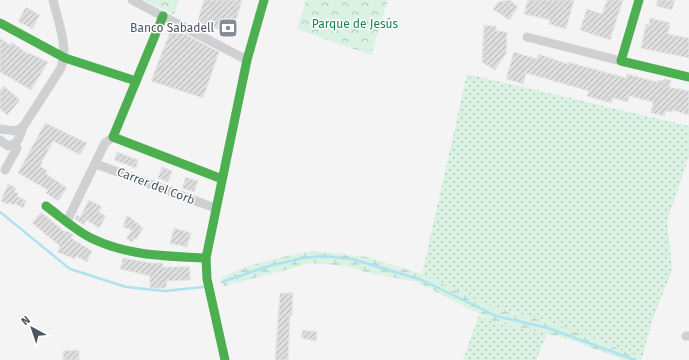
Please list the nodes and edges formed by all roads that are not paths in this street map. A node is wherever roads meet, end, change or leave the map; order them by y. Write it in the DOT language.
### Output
graph roads {
  1 [pos="53,0"];
  2 [pos="132,0"];
  3 [pos="264,0"];
  4 [pos="639,0"];
  5 [pos="163,16"];
  6 [pos="0,23"];
  7 [pos="527,37"];
  8 [pos="65,58"];
  9 [pos="247,60"];
  10 [pos="622,61"];
  11 [pos="689,76"];
  12 [pos="136,81"];
  13 [pos="23,127"];
  14 [pos="0,129"];
  15 [pos="113,137"];
  16 [pos="0,140"];
  17 [pos="15,144"];
  18 [pos="96,164"];
  19 [pos="5,170"];
  20 [pos="222,179"];
  21 [pos="46,206"];
  22 [pos="215,208"];
  23 [pos="67,221"];
  24 [pos="206,258"];
  25 [pos="225,360"];
  1 -- 8 [label="street"];
  2 -- 5 [label="street"];
  3 -- 9 [label="street"];
  4 -- 10 [label="street"];
  5 -- 9 [label="street"];
  5 -- 12 [label="street"];
  6 -- 8 [label="street"];
  7 -- 10 [label="street"];
  8 -- 12 [label="street"];
  8 -- 13 [label="street"];
  9 -- 20 [label="street"];
  10 -- 11 [label="street"];
  12 -- 15 [label="street"];
  13 -- 14 [label="street"];
  13 -- 17 [label="street"];
  15 -- 18 [label="street"];
  15 -- 20 [label="street"];
  16 -- 17 [label="street"];
  17 -- 19 [label="street"];
  18 -- 22 [label="street, Carrer del Corb"];
  18 -- 23 [label="street"];
  20 -- 22 [label="street"];
  21 -- 23 [label="street"];
  22 -- 24 [label="street"];
  23 -- 24 [label="street"];
  24 -- 25 [label="street"];
}
